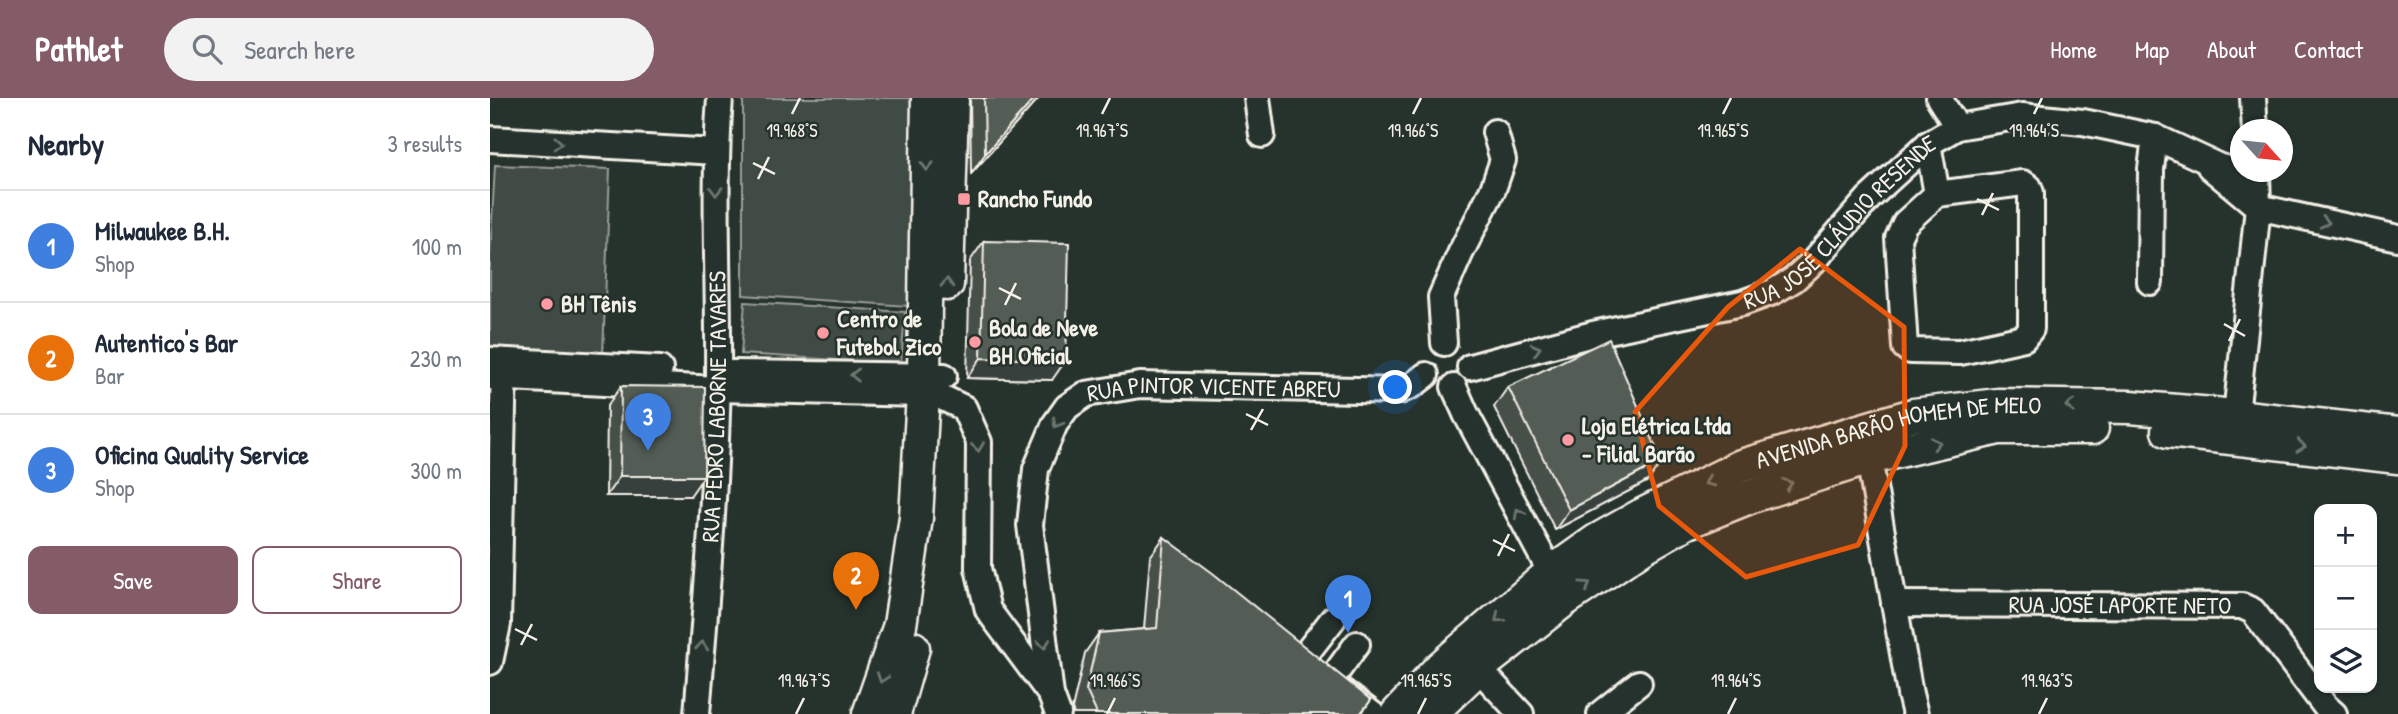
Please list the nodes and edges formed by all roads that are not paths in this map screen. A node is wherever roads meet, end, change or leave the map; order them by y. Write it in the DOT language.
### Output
graph roads {
  1 [pos="720,98"];
  2 [pos="928,98"];
  3 [pos="952,98"];
  4 [pos="1257,98"];
  5 [pos="1939,98"];
  6 [pos="2253,98"];
  7 [pos="2254,119"];
  8 [pos="1957,127"];
  9 [pos="1495,132"];
  10 [pos="1262,135"];
  11 [pos="2155,137"];
  12 [pos="490,139"];
  13 [pos="1928,144"];
  14 [pos="716,152"];
  15 [pos="2230,166"];
  16 [pos="2244,182"];
  17 [pos="2244,182"];
  18 [pos="1937,194"];
  19 [pos="2258,207"];
  20 [pos="2398,238"];
  21 [pos="2150,282"];
  22 [pos="1444,343"];
  23 [pos="1470,367"];
  24 [pos="497,369"];
  25 [pos="1426,375"];
  26 [pos="717,381"];
  27 [pos="933,386"];
  28 [pos="1454,387"];
  29 [pos="1913,415"];
  30 [pos="2235,427"];
  31 [pos="2398,434"];
  32 [pos="2398,457"];
  33 [pos="1869,458"];
  34 [pos="1551,573"];
  35 [pos="1894,604"];
  36 [pos="1333,620"];
  37 [pos="1532,626"];
  38 [pos="1280,643"];
  39 [pos="1357,644"];
  40 [pos="1301,660"];
  41 [pos="490,662"];
  42 [pos="1478,667"];
  43 [pos="1329,681"];
  44 [pos="1639,683"];
  45 [pos="1054,704"];
  46 [pos="697,714"];
  47 [pos="869,714"];
  48 [pos="894,714"];
  49 [pos="1372,714"];
  50 [pos="1397,714"];
  51 [pos="1430,714"];
  52 [pos="1521,714"];
  53 [pos="1600,714"];
  54 [pos="1915,714"];
  55 [pos="2334,714"];
  1 -- 14 [label="street, RUA PEDRO LABORNE TAVARES"];
  2 -- 27 [label="main road, one-way"];
  27 -- 3 [label="main road, one-way"];
  4 -- 10 [label="street"];
  5 -- 8 [label="street"];
  6 -- 7 [label="street"];
  8 -- 11 [label="street, RUA JOSÉ CLÁUDIO RESENDE"];
  8 -- 13 [label="street, RUA JOSÉ CLÁUDIO RESENDE"];
  9 -- 22 [label="street"];
  11 -- 15 [label="street, RUA JOSÉ CLÁUDIO RESENDE"];
  11 -- 21 [label="street"];
  12 -- 14 [label="street, one-way"];
  13 -- 18 [label="street"];
  23 -- 13 [label="street, RUA JOSÉ CLÁUDIO RESENDE, one-way"];
  14 -- 26 [label="street, RUA PEDRO LABORNE TAVARES, one-way"];
  16 -- 19 [label="street, RUA JOSÉ CLÁUDIO RESENDE"];
  17 -- 19 [label="street"];
  18 -- 18 [label="street"];
  19 -- 20 [label="street, RUA JOSÉ CLÁUDIO RESENDE, one-way"];
  19 -- 30 [label="street"];
  22 -- 23 [label="street"];
  22 -- 25 [label="street"];
  23 -- 28 [label="street"];
  24 -- 26 [label="street"];
  24 -- 41 [label="street"];
  25 -- 28 [label="street"];
  25 -- 45 [label="street, RUA PINTOR VICENTE ABREU, one-way"];
  26 -- 27 [label="street"];
  46 -- 26 [label="street, RUA PEDRO LABORNE TAVARES, one-way"];
  27 -- 45 [label="street, one-way"];
  27 -- 47 [label="main road, one-way"];
  27 -- 48 [label="main road"];
  34 -- 28 [label="street, one-way"];
  30 -- 29 [label="main road, AVENIDA BARÃO HOMEM DE MELO, one-way"];
  29 -- 33 [label="main road"];
  29 -- 34 [label="main road, AVENIDA BARÃO HOMEM DE MELO, one-way"];
  30 -- 31 [label="main road, AVENIDA BARÃO HOMEM DE MELO"];
  30 -- 32 [label="main road, AVENIDA BARÃO HOMEM DE MELO, one-way"];
  33 -- 30 [label="main road, AVENIDA BARÃO HOMEM DE MELO, one-way"];
  33 -- 35 [label="street"];
  37 -- 33 [label="main road, AVENIDA BARÃO HOMEM DE MELO, one-way"];
  34 -- 37 [label="main road"];
  34 -- 50 [label="main road, AVENIDA BARÃO HOMEM DE MELO, one-way"];
  35 -- 54 [label="street"];
  35 -- 55 [label="street, RUA JOSÉ LAPORTE NETO"];
  36 -- 40 [label="street"];
  37 -- 42 [label="main road, AVENIDA BARÃO HOMEM DE MELO"];
  38 -- 40 [label="street"];
  39 -- 43 [label="street"];
  40 -- 43 [label="street"];
  42 -- 51 [label="main road, AVENIDA BARÃO HOMEM DE MELO"];
  42 -- 52 [label="street"];
  43 -- 49 [label="street"];
  44 -- 53 [label="street"];
}
